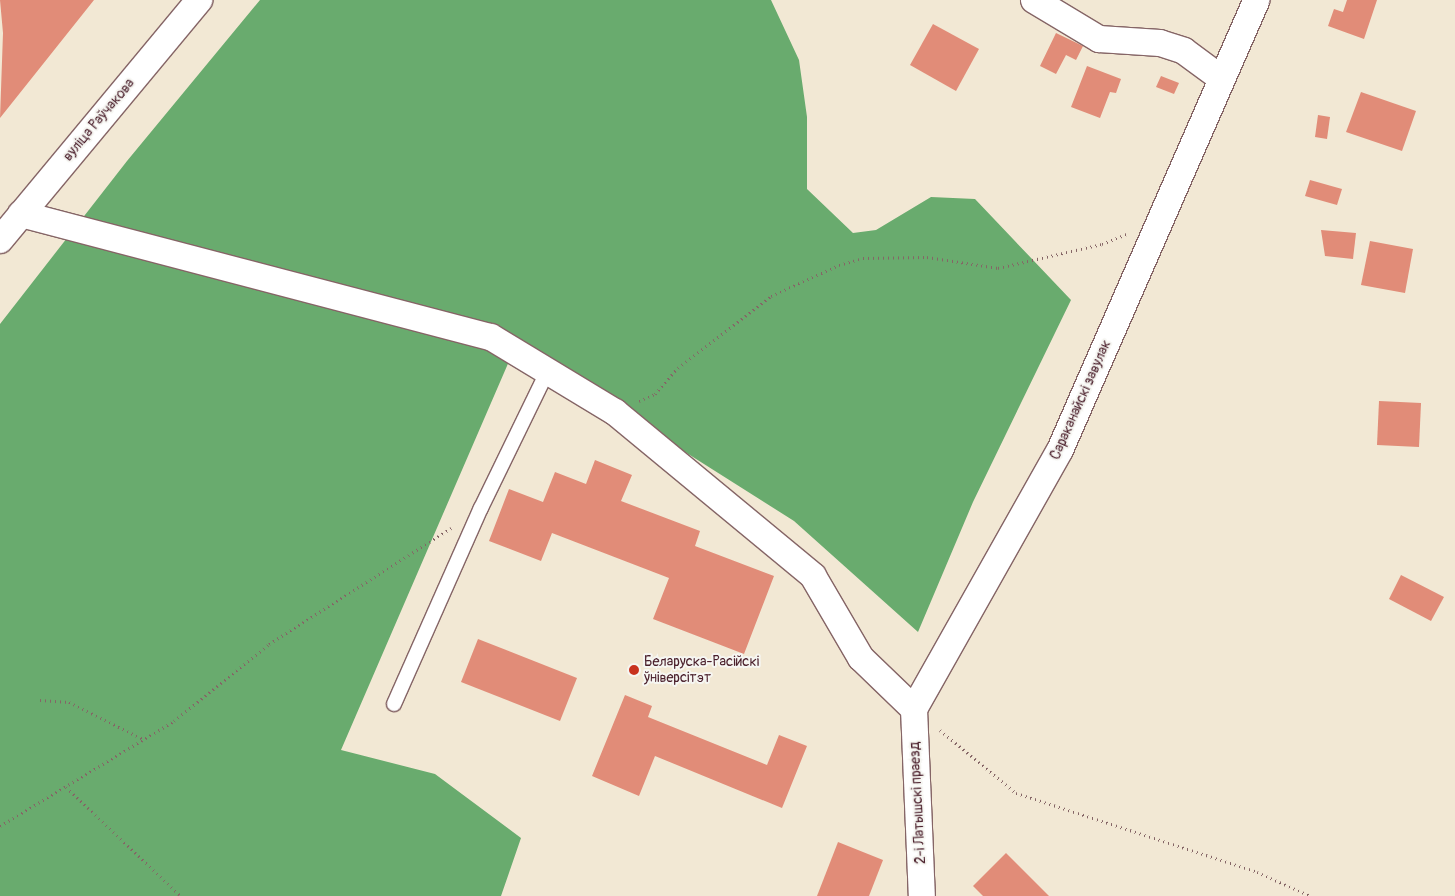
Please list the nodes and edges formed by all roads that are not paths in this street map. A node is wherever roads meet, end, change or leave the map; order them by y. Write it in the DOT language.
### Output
graph roads {
  1 [pos="199,0"];
  2 [pos="1034,0"];
  3 [pos="1258,0"];
  4 [pos="1222,79"];
  5 [pos="21,214"];
  6 [pos="0,240"];
  7 [pos="548,370"];
  8 [pos="394,704"];
  9 [pos="914,709"];
  10 [pos="922,896"];
  1 -- 5 [label="street, вуліца Раўчакова"];
  2 -- 4 [label="street"];
  3 -- 4 [label="street, Сараканайскі завулак"];
  4 -- 9 [label="street, Сараканайскі завулак"];
  5 -- 6 [label="street, вуліца Раўчакова"];
  5 -- 7 [label="street"];
  7 -- 8 [label="lane"];
  7 -- 9 [label="street"];
  9 -- 10 [label="street, 2-і Латышскі праезд"];
}
